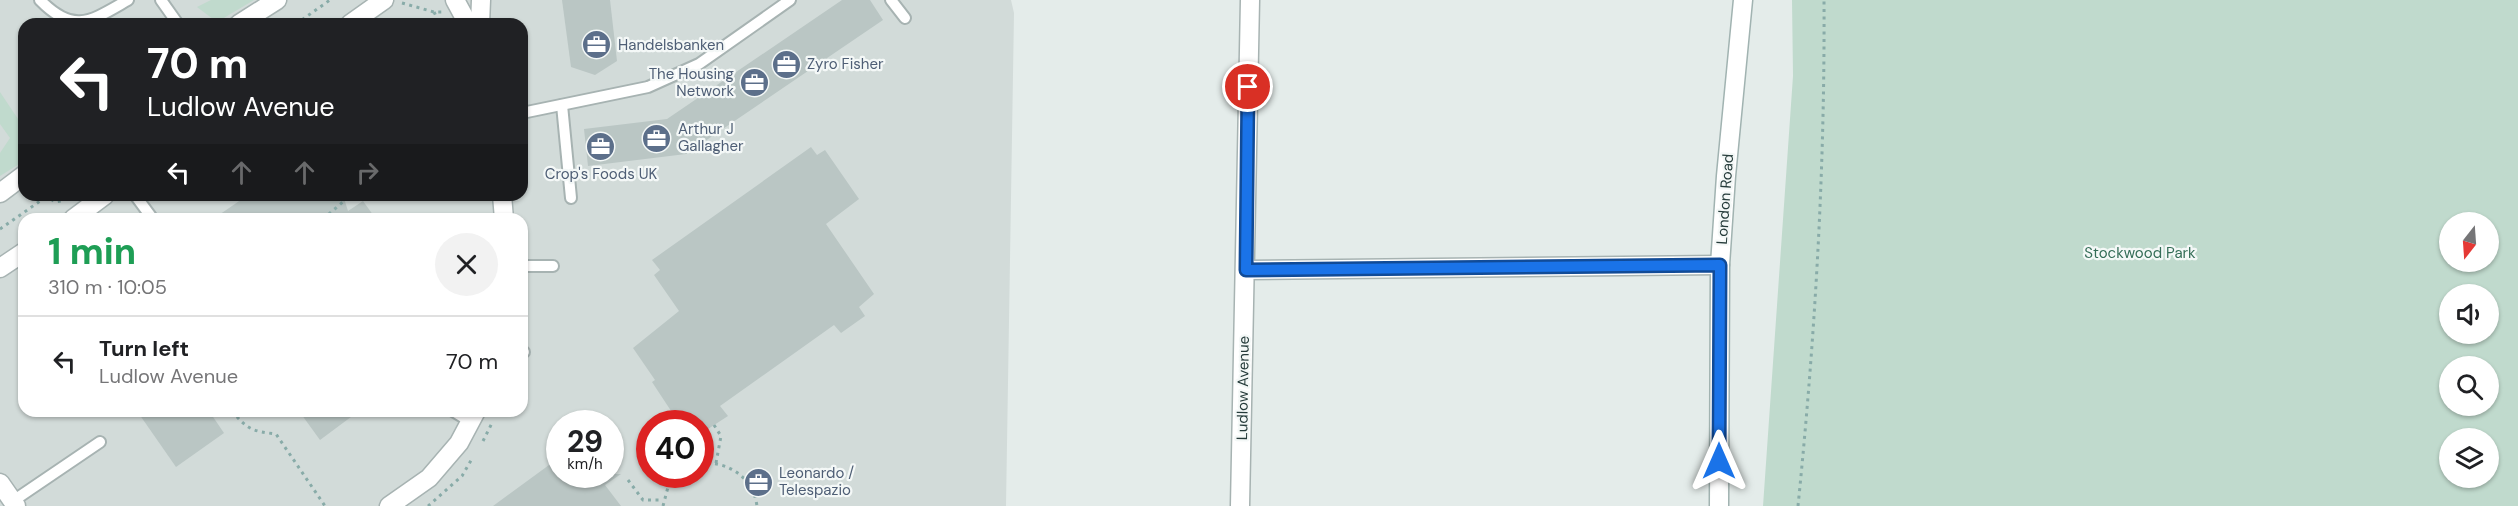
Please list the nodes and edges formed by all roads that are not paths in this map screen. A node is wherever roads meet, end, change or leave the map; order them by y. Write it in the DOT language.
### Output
graph roads {
  1 [pos="40,0"];
  2 [pos="128,0"];
  3 [pos="161,0"];
  4 [pos="277,0"];
  5 [pos="384,0"];
  6 [pos="455,0"];
  7 [pos="481,0"];
  8 [pos="790,0"];
  9 [pos="891,0"];
  10 [pos="1250,0"];
  11 [pos="1743,0"];
  12 [pos="61,18"];
  13 [pos="95,18"];
  14 [pos="174,18"];
  15 [pos="248,18"];
  16 [pos="358,18"];
  17 [pos="465,18"];
  18 [pos="480,18"];
  19 [pos="905,18"];
  20 [pos="562,105"];
  21 [pos="528,112"];
  22 [pos="18,179"];
  23 [pos="0,192"];
  24 [pos="571,198"];
  25 [pos="97,201"];
  26 [pos="81,213"];
  27 [pos="18,256"];
  28 [pos="1720,265"];
  29 [pos="528,266"];
  30 [pos="553,266"];
  31 [pos="0,268"];
  32 [pos="1246,270"];
  33 [pos="472,417"];
  34 [pos="100,442"];
  35 [pos="0,483"];
  36 [pos="15,504"];
  37 [pos="389,506"];
  38 [pos="1240,506"];
  39 [pos="1719,506"];
  1 -- 12 [label="lane"];
  2 -- 13 [label="lane"];
  3 -- 14 [label="lane"];
  4 -- 15 [label="street"];
  5 -- 16 [label="street"];
  6 -- 17 [label="street"];
  7 -- 18 [label="street"];
  8 -- 20 [label="lane"];
  9 -- 19 [label="lane"];
  10 -- 32 [label="street, Ludlow Avenue"];
  11 -- 28 [label="street, London Road"];
  20 -- 21 [label="lane"];
  20 -- 24 [label="lane"];
  22 -- 23 [label="street"];
  25 -- 26 [label="street"];
  27 -- 31 [label="street"];
  28 -- 32 [label="street"];
  28 -- 39 [label="street, London Road"];
  29 -- 30 [label="lane"];
  32 -- 38 [label="street, Ludlow Avenue"];
  33 -- 37 [label="street"];
  34 -- 36 [label="lane"];
  35 -- 36 [label="street"];
}
